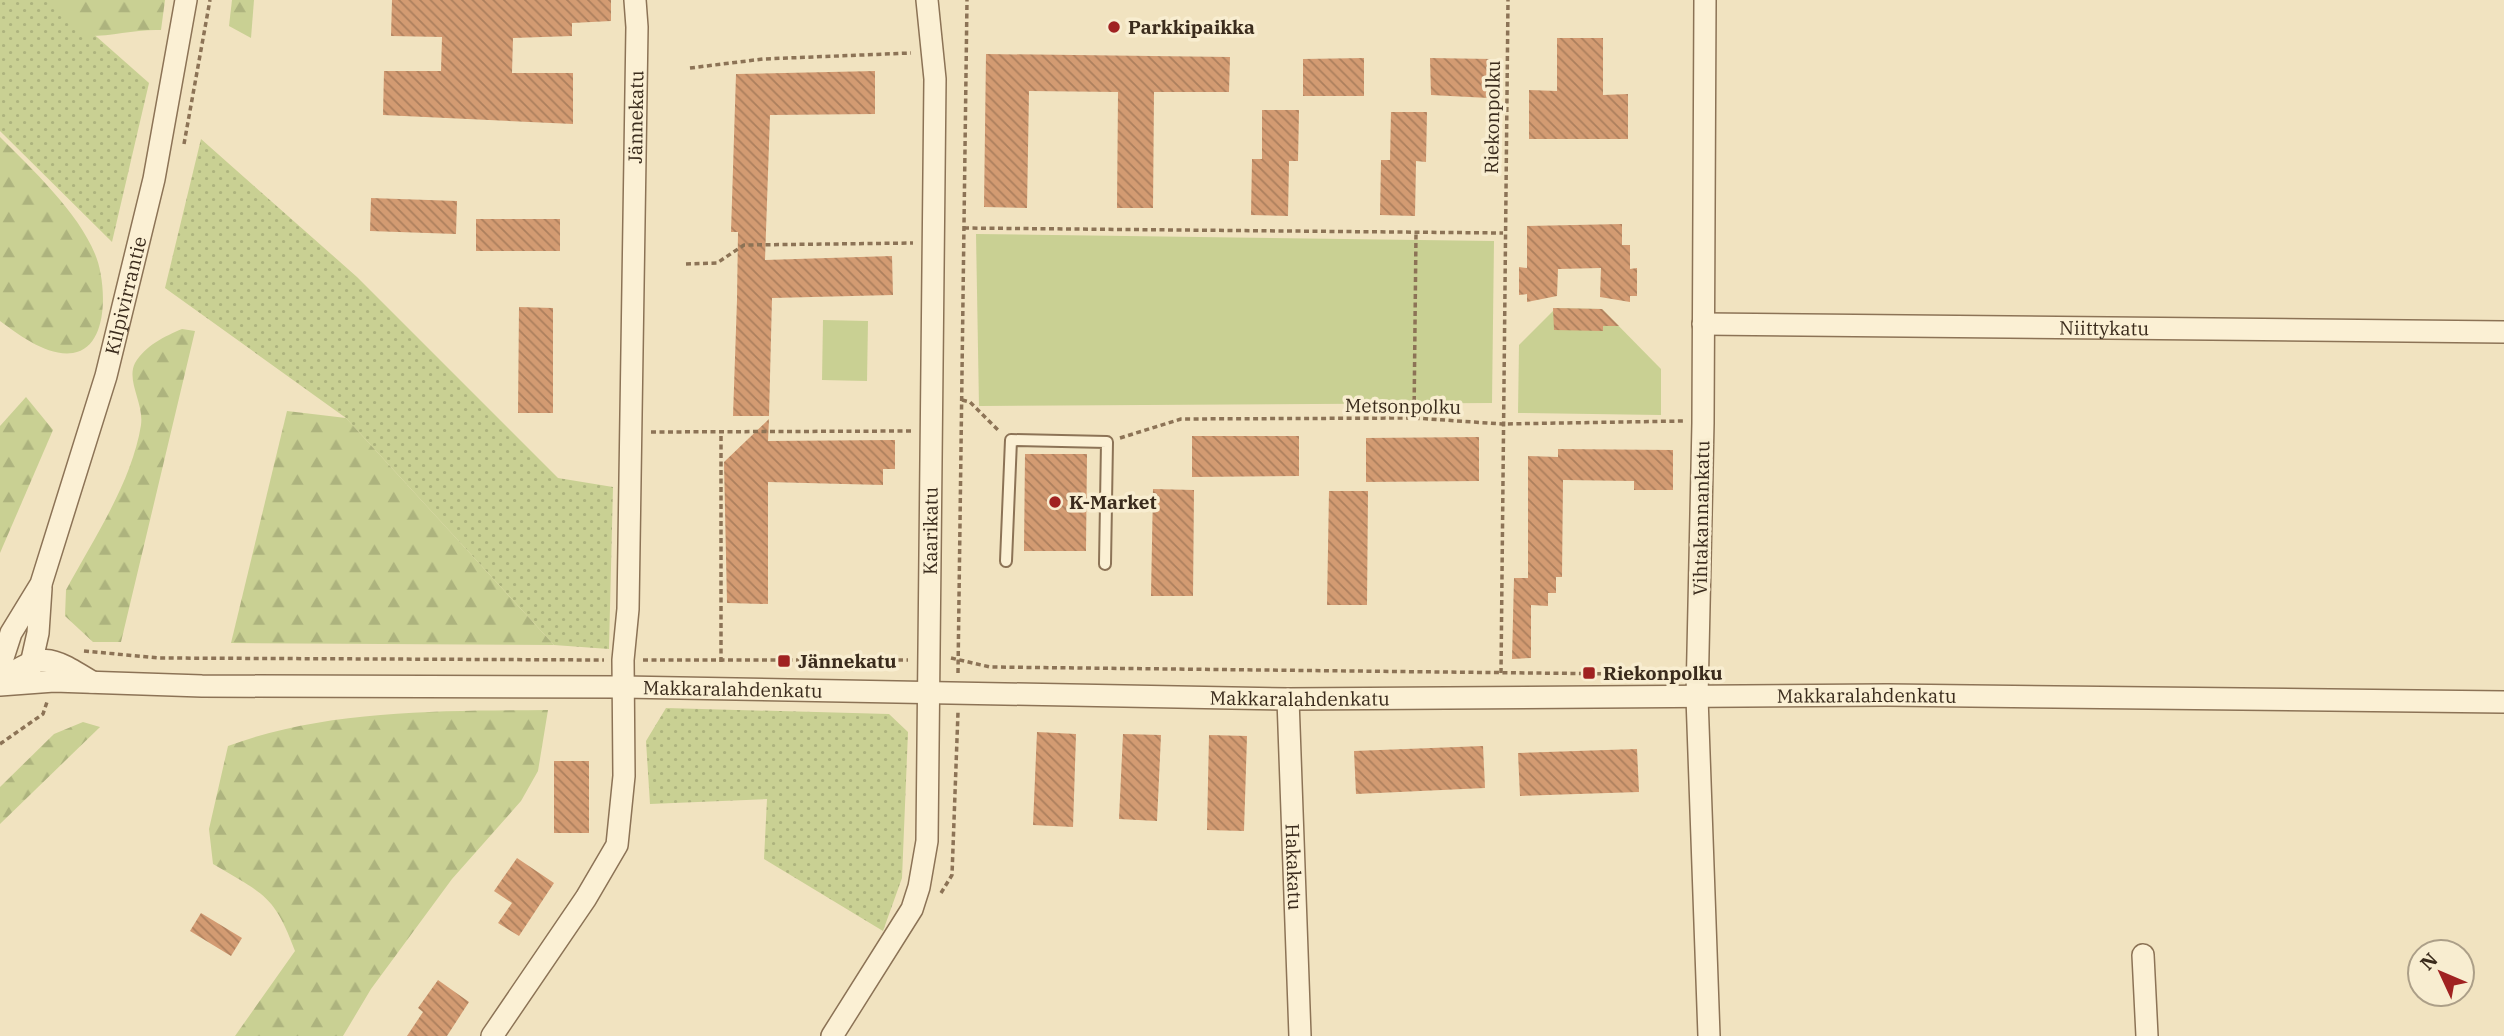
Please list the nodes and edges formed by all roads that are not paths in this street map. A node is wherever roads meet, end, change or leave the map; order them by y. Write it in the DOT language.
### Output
graph roads {
  1 [pos="186,0"];
  2 [pos="635,0"];
  3 [pos="927,0"];
  4 [pos="1705,0"];
  5 [pos="1703,324"];
  6 [pos="2504,332"];
  7 [pos="1006,561"];
  8 [pos="1105,564"];
  9 [pos="41,584"];
  10 [pos="32,660"];
  11 [pos="0,667"];
  12 [pos="27,682"];
  13 [pos="0,683"];
  14 [pos="97,685"];
  15 [pos="622,687"];
  16 [pos="930,692"];
  17 [pos="1697,697"];
  18 [pos="1288,699"];
  19 [pos="2504,702"];
  20 [pos="2143,955"];
  21 [pos="492,1036"];
  22 [pos="832,1036"];
  23 [pos="1300,1036"];
  24 [pos="1709,1036"];
  25 [pos="2147,1036"];
  1 -- 9 [label="street, Kilpivirrantie"];
  2 -- 15 [label="street, Jännekatu"];
  3 -- 16 [label="street, Kaarikatu"];
  4 -- 5 [label="street, Vihtakannankatu"];
  5 -- 6 [label="street, Niittykatu"];
  5 -- 17 [label="street, Vihtakannankatu"];
  7 -- 8 [label="lane"];
  9 -- 10 [label="street, Kilpivirrantie"];
  9 -- 11 [label="street, Kilpivirrantie"];
  10 -- 12 [label="street, Kilpivirrantie"];
  10 -- 13 [label="street"];
  10 -- 14 [label="street"];
  12 -- 13 [label="street"];
  12 -- 14 [label="street, Makkaralahdenkatu"];
  14 -- 15 [label="street, Makkaralahdenkatu"];
  15 -- 16 [label="street, Makkaralahdenkatu"];
  15 -- 21 [label="street, Jännekatu"];
  16 -- 18 [label="street, Makkaralahdenkatu"];
  16 -- 22 [label="street, Kaarikatu"];
  17 -- 18 [label="street, Makkaralahdenkatu"];
  17 -- 19 [label="street, Makkaralahdenkatu"];
  17 -- 24 [label="street, Vihtakannankatu"];
  18 -- 23 [label="street, Hakakatu"];
  20 -- 25 [label="street"];
}
